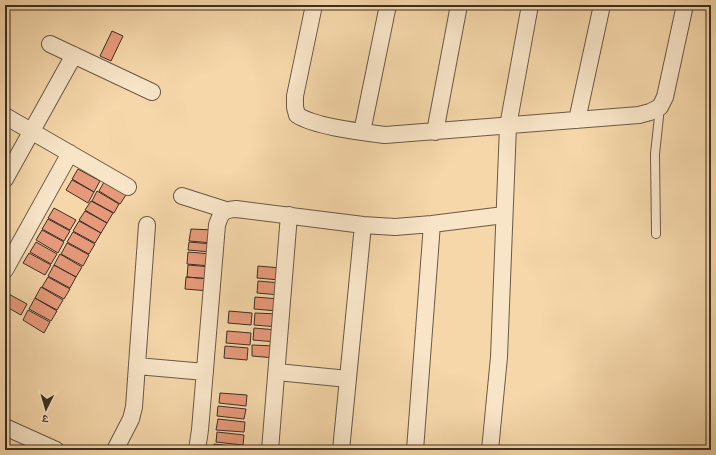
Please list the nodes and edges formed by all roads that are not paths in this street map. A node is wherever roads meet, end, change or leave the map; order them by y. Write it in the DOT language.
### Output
graph roads {
  1 [pos="314,5"];
  2 [pos="388,5"];
  3 [pos="459,5"];
  4 [pos="530,5"];
  5 [pos="602,5"];
  6 [pos="685,5"];
  7 [pos="50,44"];
  8 [pos="74,55"];
  9 [pos="152,92"];
  10 [pos="660,107"];
  11 [pos="5,116"];
  12 [pos="577,120"];
  13 [pos="508,126"];
  14 [pos="32,131"];
  15 [pos="362,132"];
  16 [pos="435,132"];
  17 [pos="70,153"];
  18 [pos="5,178"];
  19 [pos="128,187"];
  20 [pos="182,196"];
  21 [pos="226,210"];
  22 [pos="504,215"];
  23 [pos="289,216"];
  24 [pos="147,224"];
  25 [pos="432,224"];
  26 [pos="363,225"];
  27 [pos="656,234"];
  28 [pos="5,270"];
  29 [pos="137,366"];
  30 [pos="205,372"];
  31 [pos="277,372"];
  32 [pos="348,379"];
  33 [pos="5,427"];
  34 [pos="56,450"];
  35 [pos="115,450"];
  36 [pos="197,450"];
  37 [pos="270,450"];
  38 [pos="341,450"];
  39 [pos="415,450"];
  40 [pos="490,450"];
  1 -- 15 [label="street"];
  2 -- 15 [label="street"];
  3 -- 16 [label="street"];
  4 -- 13 [label="street"];
  5 -- 12 [label="street"];
  6 -- 10 [label="street"];
  7 -- 8 [label="street"];
  8 -- 9 [label="street"];
  8 -- 14 [label="street"];
  10 -- 12 [label="street"];
  10 -- 27 [label="lane"];
  11 -- 14 [label="street"];
  12 -- 13 [label="street"];
  13 -- 16 [label="street"];
  13 -- 22 [label="street"];
  14 -- 17 [label="street"];
  14 -- 18 [label="street"];
  15 -- 16 [label="street"];
  17 -- 19 [label="street"];
  17 -- 28 [label="street"];
  20 -- 21 [label="street"];
  21 -- 23 [label="street"];
  21 -- 30 [label="street"];
  22 -- 25 [label="street"];
  22 -- 40 [label="street"];
  23 -- 26 [label="street"];
  23 -- 31 [label="street"];
  24 -- 29 [label="street"];
  25 -- 26 [label="street"];
  25 -- 39 [label="street"];
  26 -- 32 [label="street"];
  29 -- 30 [label="street"];
  29 -- 35 [label="street"];
  30 -- 36 [label="street"];
  31 -- 32 [label="street"];
  31 -- 37 [label="street"];
  32 -- 38 [label="street"];
  33 -- 34 [label="street"];
}
